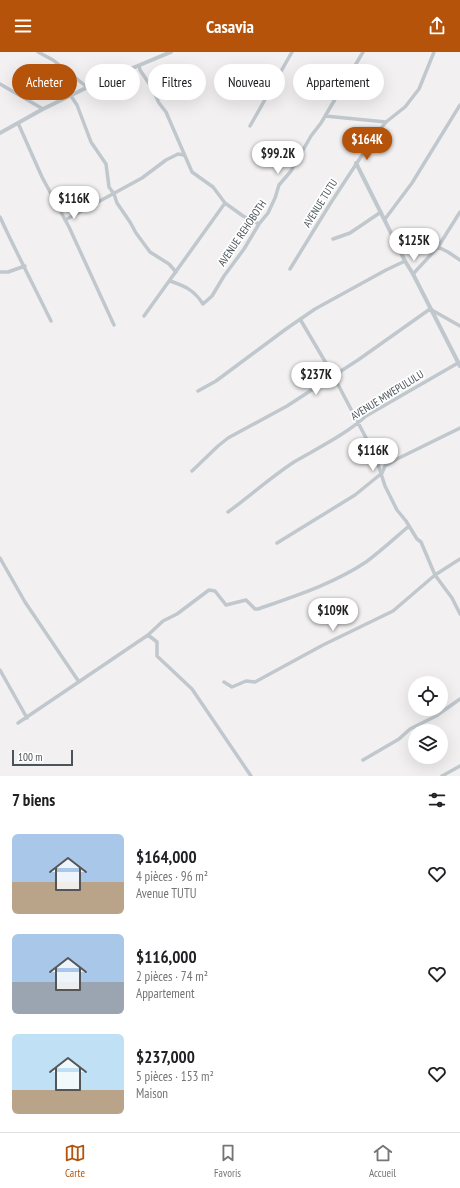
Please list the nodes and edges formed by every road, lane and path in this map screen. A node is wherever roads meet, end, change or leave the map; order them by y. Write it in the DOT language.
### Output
graph roads {
  1 [pos="38,52"];
  2 [pos="171,52"];
  3 [pos="292,52"];
  4 [pos="363,52"];
  5 [pos="434,52"];
  6 [pos="140,66"];
  7 [pos="140,70"];
  8 [pos="0,84"];
  9 [pos="85,85"];
  10 [pos="62,100"];
  11 [pos="74,100"];
  12 [pos="460,105"];
  13 [pos="43,109"];
  14 [pos="325,116"];
  15 [pos="386,122"];
  16 [pos="18,123"];
  17 [pos="250,126"];
  18 [pos="0,133"];
  19 [pos="184,155"];
  20 [pos="356,163"];
  21 [pos="114,194"];
  22 [pos="224,203"];
  23 [pos="381,212"];
  24 [pos="460,212"];
  25 [pos="0,217"];
  26 [pos="385,219"];
  27 [pos="65,220"];
  28 [pos="259,224"];
  29 [pos="333,239"];
  30 [pos="438,247"];
  31 [pos="460,260"];
  32 [pos="405,261"];
  33 [pos="25,266"];
  34 [pos="290,269"];
  35 [pos="0,272"];
  36 [pos="176,272"];
  37 [pos="413,274"];
  38 [pos="170,281"];
  39 [pos="430,309"];
  40 [pos="144,316"];
  41 [pos="300,319"];
  42 [pos="51,321"];
  43 [pos="114,325"];
  44 [pos="460,326"];
  45 [pos="459,364"];
  46 [pos="333,375"];
  47 [pos="198,391"];
  48 [pos="358,423"];
  49 [pos="460,428"];
  50 [pos="192,471"];
  51 [pos="382,473"];
  52 [pos="228,512"];
  53 [pos="409,526"];
  54 [pos="277,543"];
  55 [pos="0,558"];
  56 [pos="460,559"];
  57 [pos="435,575"];
  58 [pos="460,614"];
  59 [pos="148,635"];
  60 [pos="0,670"];
  61 [pos="79,682"];
  62 [pos="224,682"];
  63 [pos="460,699"];
  64 [pos="27,718"];
  65 [pos="18,723"];
  66 [pos="363,760"];
  67 [pos="460,766"];
  68 [pos="251,776"];
  69 [pos="442,776"];
  1 -- 9 [label="street"];
  2 -- 6 [label="street"];
  3 -- 17 [label="street"];
  4 -- 14 [label="street, AVENUE REHOBOTH"];
  5 -- 15 [label="street, AVENUE TUTU"];
  7 -- 19 [label="street"];
  8 -- 13 [label="street"];
  10 -- 13 [label="street"];
  11 -- 21 [label="street"];
  12 -- 26 [label="street"];
  13 -- 16 [label="street"];
  14 -- 15 [label="street"];
  14 -- 28 [label="street, AVENUE REHOBOTH"];
  15 -- 20 [label="street, AVENUE TUTU"];
  16 -- 18 [label="street"];
  16 -- 27 [label="street"];
  19 -- 21 [label="street"];
  19 -- 22 [label="street"];
  20 -- 23 [label="street"];
  20 -- 34 [label="street, AVENUE TUTU"];
  21 -- 27 [label="street"];
  21 -- 36 [label="street"];
  22 -- 28 [label="street"];
  22 -- 36 [label="street"];
  23 -- 26 [label="street"];
  23 -- 29 [label="street"];
  24 -- 30 [label="street"];
  25 -- 33 [label="street"];
  26 -- 32 [label="street"];
  27 -- 43 [label="street"];
  28 -- 38 [label="street, AVENUE REHOBOTH"];
  30 -- 31 [label="street"];
  30 -- 37 [label="street"];
  32 -- 37 [label="street"];
  32 -- 41 [label="street"];
  33 -- 35 [label="street"];
  33 -- 42 [label="street"];
  36 -- 38 [label="street"];
  37 -- 39 [label="street"];
  38 -- 40 [label="street"];
  39 -- 44 [label="street"];
  39 -- 45 [label="street"];
  39 -- 46 [label="street"];
  41 -- 46 [label="street"];
  41 -- 47 [label="street"];
  45 -- 48 [label="street, AVENUE MWEPULULU"];
  46 -- 48 [label="street"];
  46 -- 50 [label="street"];
  48 -- 51 [label="street"];
  48 -- 52 [label="street, AVENUE MWEPULULU"];
  49 -- 51 [label="street"];
  51 -- 53 [label="street"];
  51 -- 54 [label="street"];
  53 -- 57 [label="street"];
  53 -- 59 [label="street"];
  55 -- 61 [label="street"];
  56 -- 57 [label="street"];
  57 -- 58 [label="street"];
  57 -- 62 [label="street"];
  59 -- 61 [label="street"];
  59 -- 68 [label="street"];
  60 -- 64 [label="street"];
  61 -- 64 [label="street"];
  63 -- 66 [label="street"];
  64 -- 65 [label="street"];
  67 -- 69 [label="street"];
}
